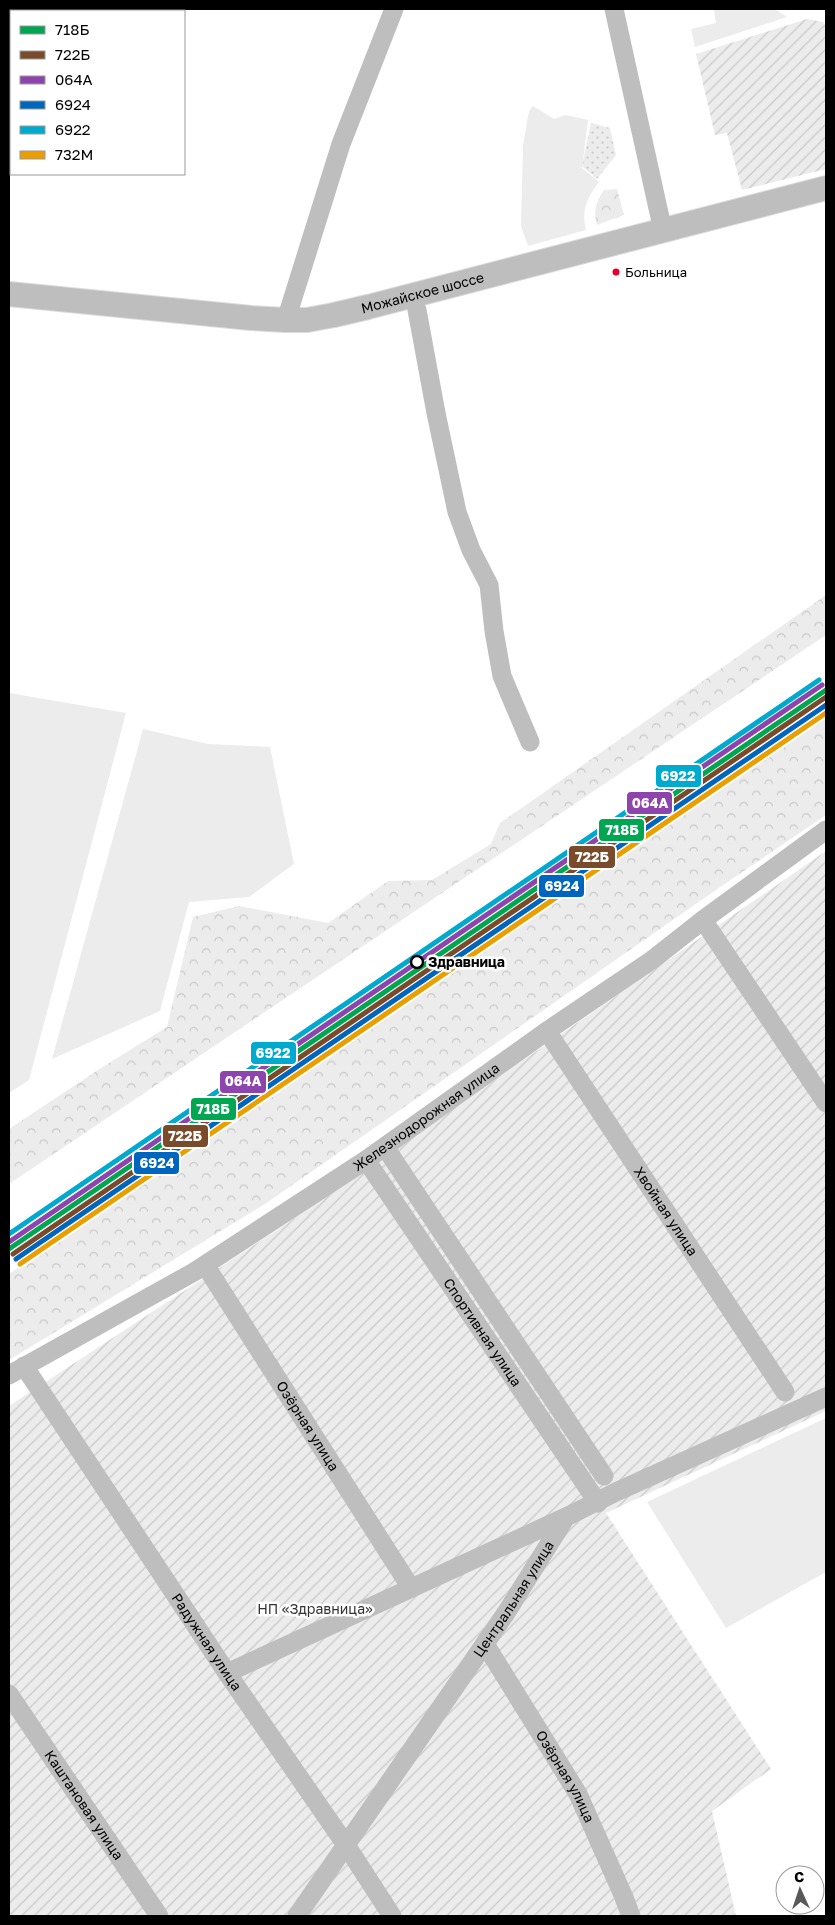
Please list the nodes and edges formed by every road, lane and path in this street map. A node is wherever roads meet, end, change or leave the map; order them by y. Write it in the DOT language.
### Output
graph roads {
  1 [pos="394,9"];
  2 [pos="614,9"];
  3 [pos="826,188"];
  4 [pos="826,203"];
  5 [pos="663,231"];
  6 [pos="9,294"];
  7 [pos="9,308"];
  8 [pos="417,310"];
  9 [pos="286,320"];
  10 [pos="530,742"];
  11 [pos="826,830"];
  12 [pos="703,920"];
  13 [pos="547,1031"];
  14 [pos="826,1103"];
  15 [pos="386,1146"];
  16 [pos="366,1160"];
  17 [pos="205,1265"];
  18 [pos="16,1370"];
  19 [pos="785,1392"];
  20 [pos="826,1396"];
  21 [pos="604,1476"];
  22 [pos="598,1502"];
  23 [pos="566,1518"];
  24 [pos="411,1588"];
  25 [pos="485,1644"];
  26 [pos="227,1673"];
  27 [pos="9,1694"];
  28 [pos="346,1845"];
  29 [pos="159,1916"];
  30 [pos="297,1916"];
  31 [pos="392,1916"];
  32 [pos="631,1916"];
  1 -- 9 [label="street"];
  2 -- 5 [label="street"];
  3 -- 5 [label="main road, Можайское шоссе"];
  4 -- 8 [label="main road, Можайское шоссе"];
  5 -- 9 [label="main road, Можайское шоссе"];
  6 -- 9 [label="main road, Можайское шоссе"];
  7 -- 8 [label="main road, Можайское шоссе"];
  8 -- 10 [label="street"];
  11 -- 12 [label="street, Железнодорожная улица"];
  12 -- 13 [label="street, Железнодорожная улица"];
  12 -- 14 [label="street"];
  13 -- 15 [label="street, Железнодорожная улица"];
  13 -- 19 [label="street, Хвойная улица"];
  15 -- 16 [label="street, Железнодорожная улица"];
  15 -- 21 [label="street"];
  16 -- 17 [label="street, Железнодорожная улица"];
  16 -- 22 [label="street, Спортивная улица"];
  17 -- 18 [label="street, Железнодорожная улица"];
  17 -- 24 [label="street, Озёрная улица"];
  18 -- 26 [label="street, Радужная улица"];
  20 -- 22 [label="street"];
  22 -- 23 [label="street"];
  23 -- 24 [label="street"];
  23 -- 25 [label="street, Центральная улица"];
  24 -- 26 [label="street"];
  25 -- 28 [label="street, Центральная улица"];
  25 -- 32 [label="street, Озёрная улица"];
  26 -- 28 [label="street, Радужная улица"];
  27 -- 29 [label="street, Каштановая улица"];
  28 -- 30 [label="street, Центральная улица"];
  28 -- 31 [label="street, Радужная улица"];
}
